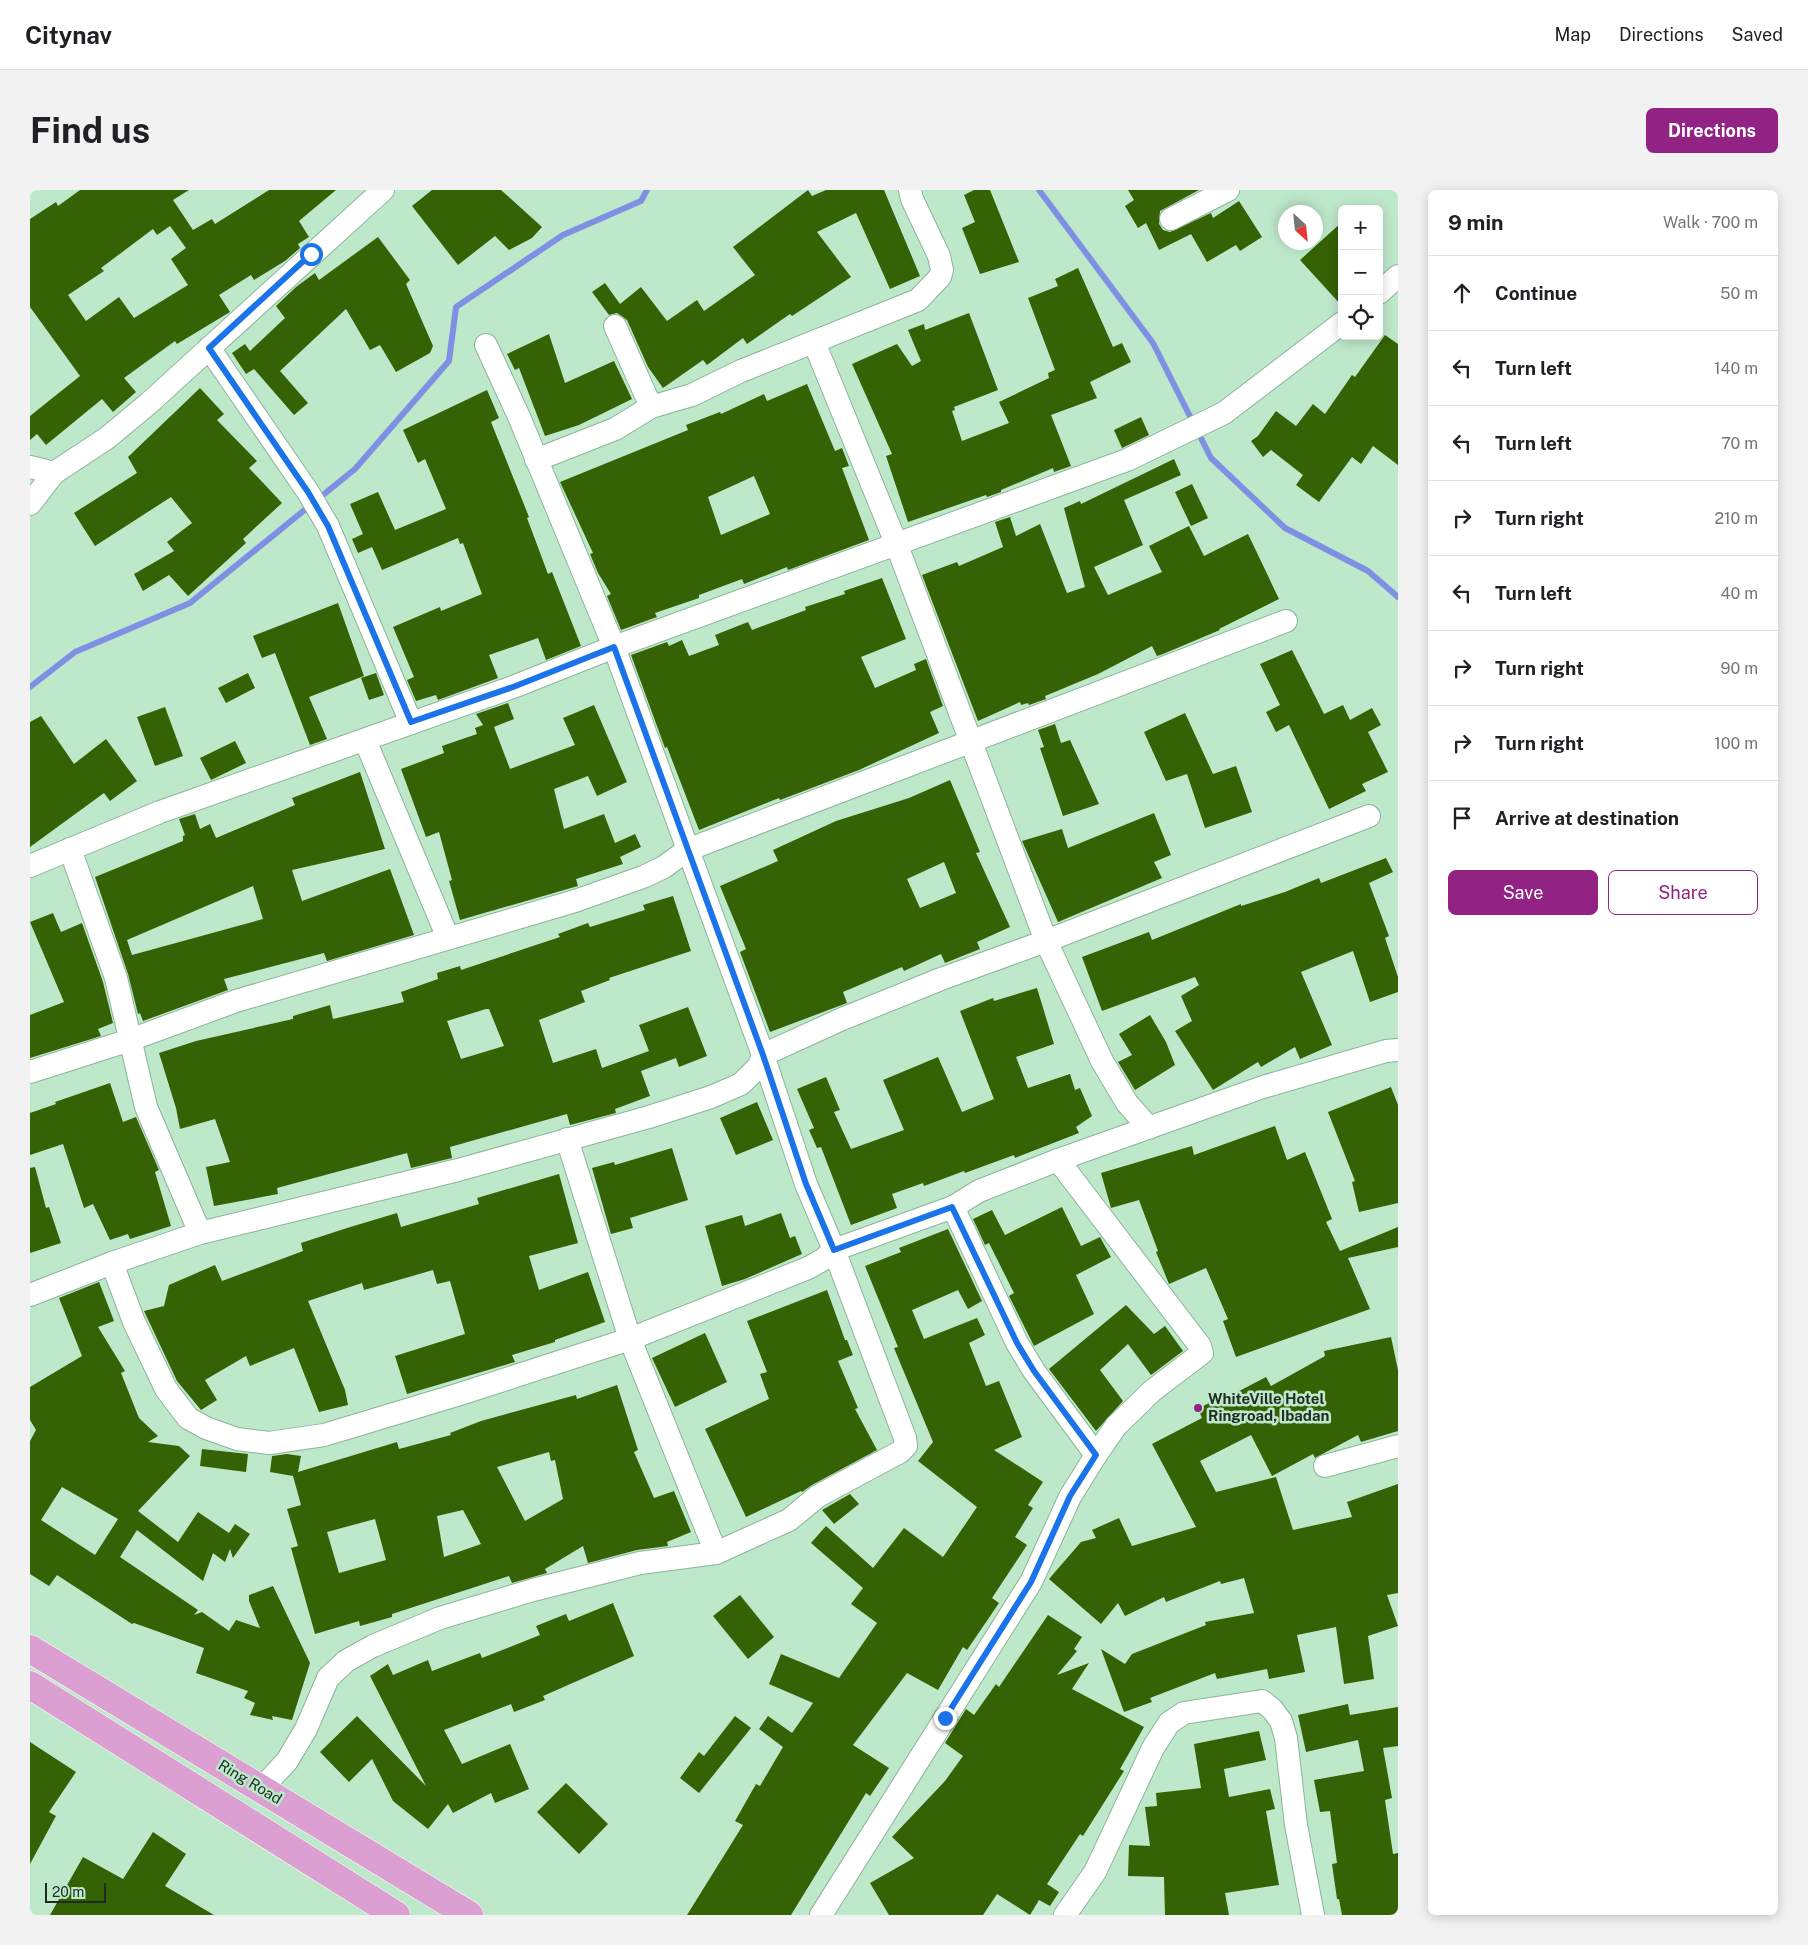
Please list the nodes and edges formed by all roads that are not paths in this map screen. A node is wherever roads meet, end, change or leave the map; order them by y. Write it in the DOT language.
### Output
graph roads {
  1 [pos="383,190"];
  2 [pos="910,190"];
  3 [pos="1228,190"];
  4 [pos="1172,219"];
  5 [pos="1398,276"];
  6 [pos="1383,289"];
  7 [pos="615,326"];
  8 [pos="1338,326"];
  9 [pos="814,342"];
  10 [pos="486,345"];
  11 [pos="209,348"];
  12 [pos="651,407"];
  13 [pos="536,460"];
  14 [pos="30,467"];
  15 [pos="54,473"];
  16 [pos="30,504"];
  17 [pos="896,543"];
  18 [pos="1286,621"];
  19 [pos="614,647"];
  20 [pos="411,722"];
  21 [pos="365,740"];
  22 [pos="970,743"];
  23 [pos="1369,816"];
  24 [pos="70,849"];
  25 [pos="687,850"];
  26 [pos="30,866"];
  27 [pos="448,938"];
  28 [pos="1046,941"];
  29 [pos="130,1040"];
  30 [pos="1398,1050"];
  31 [pos="763,1055"];
  32 [pos="30,1072"];
  33 [pos="1149,1128"];
  34 [pos="567,1139"];
  35 [pos="1058,1160"];
  36 [pos="952,1207"];
  37 [pos="200,1232"];
  38 [pos="834,1250"];
  39 [pos="112,1263"];
  40 [pos="30,1295"];
  41 [pos="630,1339"];
  42 [pos="1398,1446"];
  43 [pos="1096,1455"];
  44 [pos="1324,1466"];
  45 [pos="716,1553"];
  46 [pos="30,1649"];
  47 [pos="30,1685"];
  48 [pos="261,1789"];
  49 [pos="825,1914"];
  50 [pos="396,1915"];
  51 [pos="469,1915"];
  52 [pos="1064,1915"];
  53 [pos="1313,1915"];
  1 -- 11 [label="street"];
  2 -- 9 [label="street"];
  3 -- 4 [label="street"];
  5 -- 6 [label="street"];
  7 -- 12 [label="street"];
  8 -- 17 [label="street"];
  9 -- 12 [label="street"];
  9 -- 17 [label="street"];
  10 -- 13 [label="street"];
  11 -- 15 [label="street"];
  11 -- 20 [label="street"];
  12 -- 13 [label="street"];
  13 -- 19 [label="street"];
  14 -- 15 [label="street"];
  15 -- 16 [label="street"];
  17 -- 19 [label="street"];
  17 -- 22 [label="street"];
  18 -- 22 [label="street"];
  19 -- 20 [label="street"];
  19 -- 25 [label="street"];
  20 -- 21 [label="street"];
  21 -- 24 [label="street"];
  21 -- 27 [label="street"];
  22 -- 25 [label="street"];
  22 -- 28 [label="street"];
  23 -- 28 [label="street"];
  24 -- 26 [label="street"];
  24 -- 29 [label="street"];
  25 -- 27 [label="street"];
  25 -- 31 [label="street"];
  27 -- 29 [label="street"];
  28 -- 31 [label="street"];
  28 -- 33 [label="street"];
  29 -- 32 [label="street"];
  29 -- 37 [label="street"];
  30 -- 33 [label="street"];
  31 -- 34 [label="street"];
  31 -- 38 [label="street"];
  33 -- 35 [label="street"];
  34 -- 37 [label="street"];
  34 -- 41 [label="street"];
  35 -- 36 [label="street"];
  35 -- 43 [label="street"];
  36 -- 38 [label="street"];
  36 -- 43 [label="street"];
  37 -- 39 [label="street"];
  38 -- 41 [label="street"];
  38 -- 45 [label="street"];
  39 -- 40 [label="street"];
  39 -- 41 [label="street"];
  41 -- 45 [label="street"];
  42 -- 44 [label="street"];
  43 -- 49 [label="street"];
  45 -- 48 [label="street"];
  46 -- 48 [label="main road, Ring Road"];
  47 -- 50 [label="main road"];
  48 -- 51 [label="main road, Ring Road"];
  52 -- 53 [label="street"];
}
